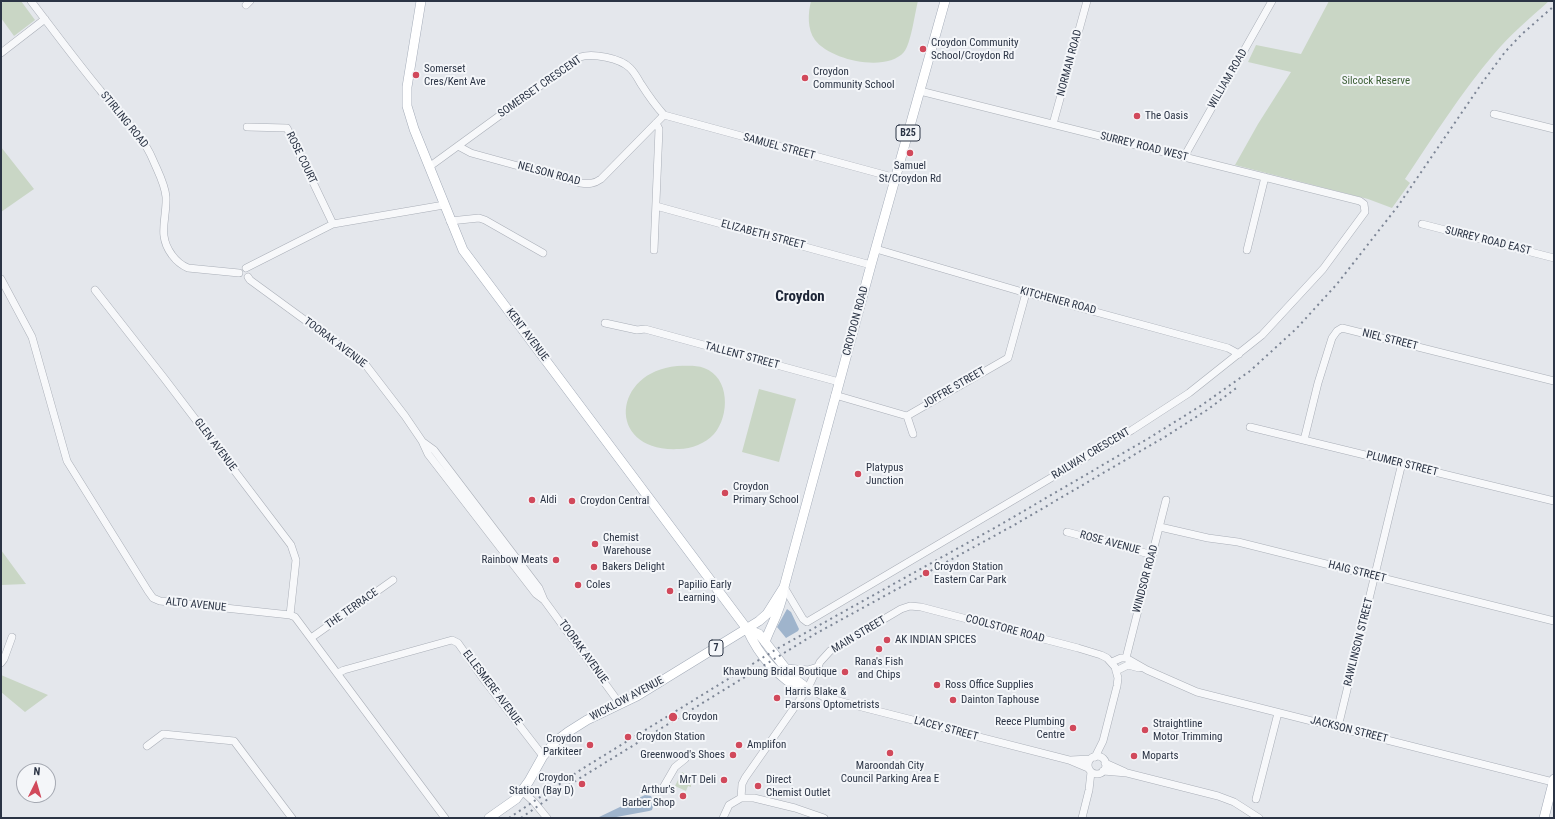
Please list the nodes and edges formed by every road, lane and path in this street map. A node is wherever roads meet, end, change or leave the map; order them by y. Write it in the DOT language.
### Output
graph roads {
  1 [pos="31,1"];
  2 [pos="421,1"];
  3 [pos="945,1"];
  4 [pos="1087,1"];
  5 [pos="1272,1"];
  6 [pos="45,19"];
  7 [pos="1,53"];
  8 [pos="920,90"];
  9 [pos="1494,114"];
  10 [pos="664,115"];
  11 [pos="656,123"];
  12 [pos="1053,124"];
  13 [pos="247,127"];
  14 [pos="1554,128"];
  15 [pos="458,146"];
  16 [pos="1184,157"];
  17 [pos="429,167"];
  18 [pos="1265,177"];
  19 [pos="896,178"];
  20 [pos="444,204"];
  21 [pos="656,206"];
  22 [pos="1365,208"];
  23 [pos="450,220"];
  24 [pos="333,224"];
  25 [pos="1422,224"];
  26 [pos="876,249"];
  27 [pos="654,250"];
  28 [pos="1247,250"];
  29 [pos="542,254"];
  30 [pos="1554,258"];
  31 [pos="871,265"];
  32 [pos="246,268"];
  33 [pos="239,273"];
  34 [pos="248,276"];
  35 [pos="1,279"];
  36 [pos="95,290"];
  37 [pos="1026,293"];
  38 [pos="605,323"];
  39 [pos="1239,354"];
  40 [pos="1554,381"];
  41 [pos="839,382"];
  42 [pos="836,395"];
  43 [pos="907,416"];
  44 [pos="1250,427"];
  45 [pos="913,434"];
  46 [pos="1304,440"];
  47 [pos="1402,464"];
  48 [pos="1166,500"];
  49 [pos="1554,501"];
  50 [pos="1160,527"];
  51 [pos="1067,532"];
  52 [pos="1153,555"];
  53 [pos="1374,577"];
  54 [pos="393,580"];
  55 [pos="784,587"];
  56 [pos="896,612"];
  57 [pos="290,615"];
  58 [pos="1554,622"];
  59 [pos="747,629"];
  60 [pos="12,637"];
  61 [pos="311,638"];
  62 [pos="765,642"];
  63 [pos="1126,658"];
  64 [pos="1112,662"];
  65 [pos="1,663"];
  66 [pos="818,668"];
  67 [pos="786,669"];
  68 [pos="1147,670"];
  69 [pos="1116,671"];
  70 [pos="338,673"];
  71 [pos="806,690"];
  72 [pos="620,704"];
  73 [pos="1278,713"];
  74 [pos="1338,727"];
  75 [pos="1104,741"];
  76 [pos="147,746"];
  77 [pos="543,756"];
  78 [pos="1093,758"];
  79 [pos="685,759"];
  80 [pos="1068,760"];
  81 [pos="1105,762"];
  82 [pos="1090,770"];
  83 [pos="1102,773"];
  84 [pos="1127,773"];
  85 [pos="1554,780"];
  86 [pos="664,786"];
  87 [pos="1089,790"];
  88 [pos="522,791"];
  89 [pos="742,798"];
  90 [pos="1256,799"];
  91 [pos="292,818"];
  92 [pos="445,818"];
  93 [pos="489,818"];
  94 [pos="547,818"];
  95 [pos="723,818"];
  96 [pos="824,818"];
  97 [pos="1082,818"];
  98 [pos="1259,818"];
  99 [pos="1544,818"];
  1 -- 6 [label="street, STIRLING ROAD"];
  2 -- 17 [label="main road, KENT AVENUE"];
  3 -- 8 [label="main road, CROYDON ROAD / B25"];
  4 -- 12 [label="street, NORMAN ROAD"];
  5 -- 16 [label="street, WILLIAM ROAD"];
  6 -- 7 [label="street"];
  6 -- 33 [label="street, STIRLING ROAD"];
  8 -- 12 [label="street, SURREY ROAD WEST"];
  8 -- 19 [label="main road, CROYDON ROAD / B25"];
  9 -- 14 [label="street"];
  10 -- 11 [label="street, NELSON ROAD"];
  10 -- 15 [label="street, SOMERSET CRESCENT"];
  10 -- 19 [label="street, SAMUEL STREET"];
  11 -- 15 [label="street, NELSON ROAD"];
  11 -- 21 [label="street"];
  12 -- 16 [label="street, SURREY ROAD WEST"];
  13 -- 24 [label="street, ROSE COURT"];
  15 -- 17 [label="street, SOMERSET CRESCENT"];
  16 -- 18 [label="street, SURREY ROAD WEST"];
  17 -- 20 [label="main road, KENT AVENUE"];
  18 -- 22 [label="street, SURREY ROAD WEST"];
  18 -- 28 [label="street"];
  19 -- 26 [label="main road, CROYDON ROAD / B25"];
  20 -- 23 [label="main road, KENT AVENUE"];
  20 -- 24 [label="street"];
  21 -- 27 [label="street"];
  21 -- 31 [label="street, ELIZABETH STREET"];
  22 -- 39 [label="street, RAILWAY CRESCENT"];
  23 -- 29 [label="street"];
  23 -- 59 [label="main road, KENT AVENUE"];
  24 -- 32 [label="street"];
  25 -- 30 [label="street, SURREY ROAD EAST"];
  26 -- 31 [label="main road, CROYDON ROAD / B25"];
  26 -- 37 [label="street, KITCHENER ROAD"];
  31 -- 41 [label="main road, CROYDON ROAD / B25"];
  32 -- 33 [label="street"];
  32 -- 34 [label="street"];
  33 -- 34 [label="street"];
  34 -- 72 [label="street, TOORAK AVENUE"];
  35 -- 57 [label="street, ALTO AVENUE"];
  36 -- 57 [label="street, GLEN AVENUE"];
  37 -- 39 [label="street, KITCHENER ROAD"];
  37 -- 43 [label="street, JOFFRE STREET"];
  38 -- 41 [label="street, TALLENT STREET"];
  39 -- 55 [label="street, RAILWAY CRESCENT"];
  40 -- 46 [label="street, NIEL STREET"];
  41 -- 42 [label="main road, CROYDON ROAD / B25"];
  42 -- 43 [label="street"];
  42 -- 55 [label="main road, CROYDON ROAD / B25"];
  43 -- 45 [label="street"];
  44 -- 46 [label="street, PLUMER STREET"];
  46 -- 47 [label="street, PLUMER STREET"];
  47 -- 49 [label="street, PLUMER STREET"];
  47 -- 53 [label="street, RAWLINSON STREET"];
  48 -- 50 [label="street, WINDSOR ROAD"];
  50 -- 52 [label="street, WINDSOR ROAD"];
  50 -- 53 [label="street, HAIG STREET"];
  51 -- 52 [label="street, ROSE AVENUE"];
  52 -- 63 [label="street, WINDSOR ROAD"];
  53 -- 58 [label="street, HAIG STREET"];
  53 -- 74 [label="street, RAWLINSON STREET"];
  54 -- 61 [label="street, THE TERRACE"];
  55 -- 59 [label="main road, CROYDON ROAD / B25"];
  55 -- 62 [label="main road"];
  56 -- 64 [label="street, COOLSTORE ROAD"];
  56 -- 66 [label="street, MAIN STREET"];
  57 -- 61 [label="street"];
  59 -- 62 [label="main road, KENT AVENUE"];
  59 -- 71 [label="main road, KENT AVENUE"];
  59 -- 72 [label="main road, WICKLOW AVENUE / 7"];
  60 -- 65 [label="street"];
  61 -- 70 [label="street"];
  62 -- 67 [label="main road, KENT AVENUE"];
  63 -- 64 [label="street"];
  63 -- 68 [label="street"];
  64 -- 69 [label="street"];
  66 -- 67 [label="main road"];
  66 -- 71 [label="street, MAIN STREET"];
  67 -- 71 [label="main road, KENT AVENUE"];
  68 -- 69 [label="street"];
  68 -- 73 [label="street, JACKSON STREET"];
  69 -- 75 [label="street"];
  70 -- 77 [label="street, ELLESMERE AVENUE"];
  70 -- 92 [label="street"];
  71 -- 80 [label="street, LACEY STREET"];
  71 -- 89 [label="street, MAIN STREET"];
  72 -- 77 [label="main road, WICKLOW AVENUE / 7"];
  73 -- 74 [label="street, JACKSON STREET"];
  73 -- 90 [label="street"];
  74 -- 85 [label="street, JACKSON STREET"];
  75 -- 78 [label="street"];
  75 -- 81 [label="street"];
  76 -- 91 [label="street"];
  77 -- 88 [label="main road, WICKLOW AVENUE / 7"];
  78 -- 80 [label="street, LACEY STREET"];
  78 -- 81 [label="street"];
  78 -- 82 [label="street"];
  79 -- 86 [label="street"];
  80 -- 82 [label="street, LACEY STREET"];
  81 -- 83 [label="street"];
  81 -- 84 [label="street"];
  82 -- 83 [label="street"];
  82 -- 87 [label="street"];
  83 -- 84 [label="street"];
  83 -- 87 [label="street"];
  84 -- 98 [label="street"];
  85 -- 99 [label="main road"];
  87 -- 97 [label="street"];
  88 -- 93 [label="main road, WICKLOW AVENUE / 7"];
  88 -- 94 [label="street"];
  89 -- 95 [label="street"];
  89 -- 96 [label="street"];
}
